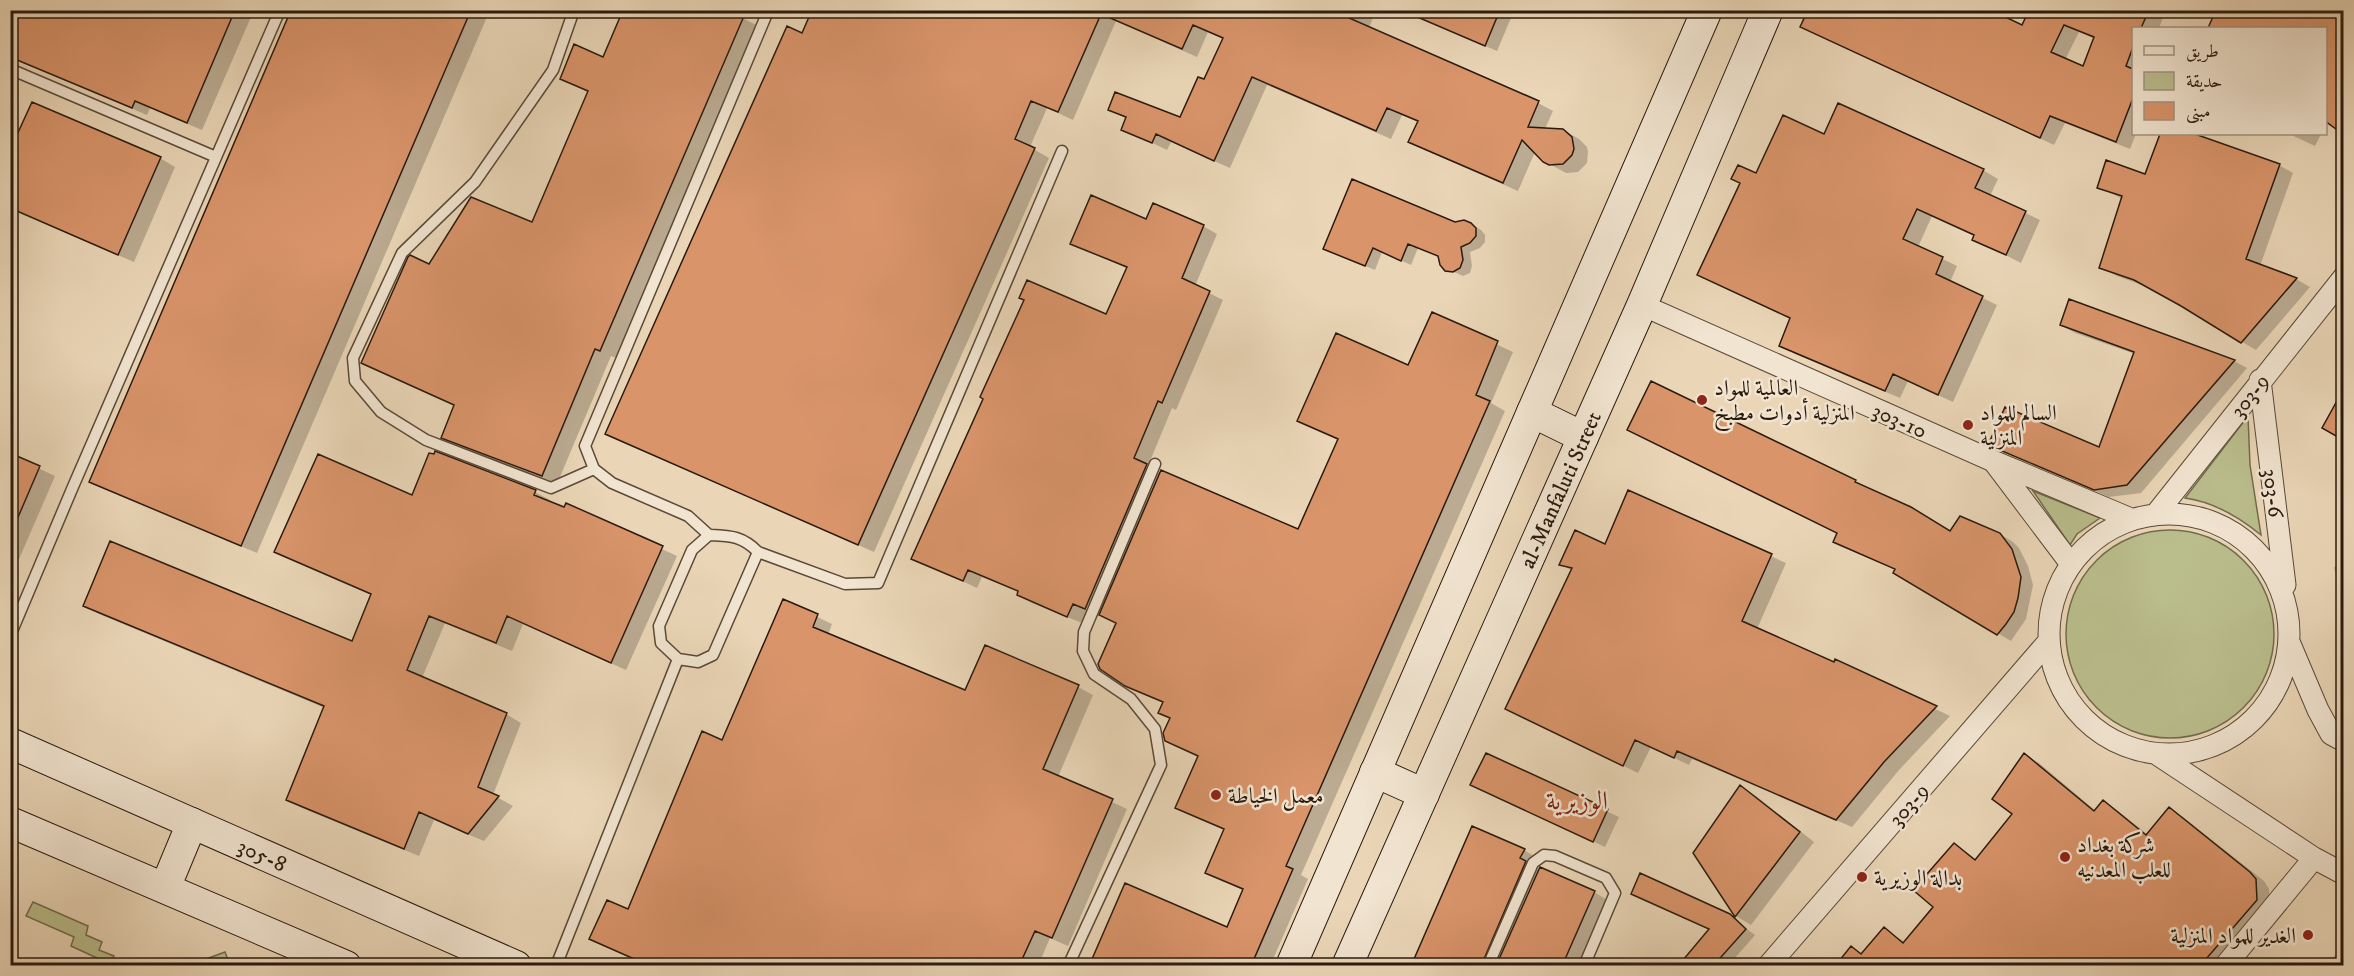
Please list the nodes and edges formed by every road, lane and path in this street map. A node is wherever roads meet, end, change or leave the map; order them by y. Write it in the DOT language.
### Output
graph roads {
  1 [pos="280,10"];
  2 [pos="574,10"];
  3 [pos="764,10"];
  4 [pos="1707,10"];
  5 [pos="1768,10"];
  6 [pos="10,69"];
  7 [pos="1062,151"];
  8 [pos="216,157"];
  9 [pos="2343,276"];
  10 [pos="1642,305"];
  11 [pos="2260,380"];
  12 [pos="1532,412"];
  13 [pos="1583,437"];
  14 [pos="1993,461"];
  15 [pos="1155,464"];
  16 [pos="594,469"];
  17 [pos="2156,514"];
  18 [pos="2131,519"];
  19 [pos="709,535"];
  20 [pos="758,552"];
  21 [pos="2071,564"];
  22 [pos="2288,606"];
  23 [pos="10,636"];
  24 [pos="2048,642"];
  25 [pos="2290,644"];
  26 [pos="678,659"];
  27 [pos="2343,741"];
  28 [pos="10,743"];
  29 [pos="2158,755"];
  30 [pos="1376,772"];
  31 [pos="1424,794"];
  32 [pos="10,822"];
  33 [pos="192,823"];
  34 [pos="2314,858"];
  35 [pos="2343,874"];
  36 [pos="165,888"];
  37 [pos="346,966"];
  38 [pos="516,966"];
  39 [pos="556,966"];
  40 [pos="1068,966"];
  41 [pos="1291,966"];
  42 [pos="1347,966"];
  43 [pos="1488,966"];
  44 [pos="1584,966"];
  45 [pos="1768,966"];
  46 [pos="2225,966"];
  1 -- 8 [label="lane"];
  2 -- 16 [label="lane"];
  3 -- 16 [label="lane"];
  4 -- 12 [label="street"];
  5 -- 10 [label="street, al-Manfaluti Street"];
  6 -- 8 [label="lane"];
  7 -- 20 [label="lane"];
  8 -- 23 [label="lane"];
  9 -- 11 [label="street, 303-9"];
  10 -- 13 [label="street, al-Manfaluti Street"];
  10 -- 14 [label="street, 303-10"];
  11 -- 17 [label="street, 303-9"];
  11 -- 22 [label="street, 303-6"];
  12 -- 13 [label="street"];
  12 -- 30 [label="street"];
  13 -- 31 [label="street, al-Manfaluti Street"];
  14 -- 18 [label="street, 303-10"];
  14 -- 21 [label="street, 303-10"];
  15 -- 40 [label="lane"];
  16 -- 19 [label="lane"];
  17 -- 18 [label="street"];
  17 -- 22 [label="street"];
  18 -- 21 [label="street"];
  19 -- 20 [label="lane"];
  19 -- 26 [label="lane"];
  20 -- 26 [label="lane"];
  21 -- 24 [label="street"];
  22 -- 25 [label="street, 303-6"];
  24 -- 29 [label="street"];
  24 -- 45 [label="street, 303-9"];
  25 -- 27 [label="street"];
  25 -- 29 [label="street"];
  26 -- 39 [label="lane"];
  28 -- 33 [label="street, 305-8"];
  29 -- 34 [label="street"];
  30 -- 31 [label="street"];
  30 -- 41 [label="street"];
  31 -- 42 [label="street, al-Manfaluti Street"];
  32 -- 36 [label="street"];
  33 -- 36 [label="street"];
  33 -- 38 [label="street, 305-8"];
  34 -- 35 [label="street"];
  34 -- 46 [label="street"];
  36 -- 37 [label="street"];
  43 -- 44 [label="lane"];
}
